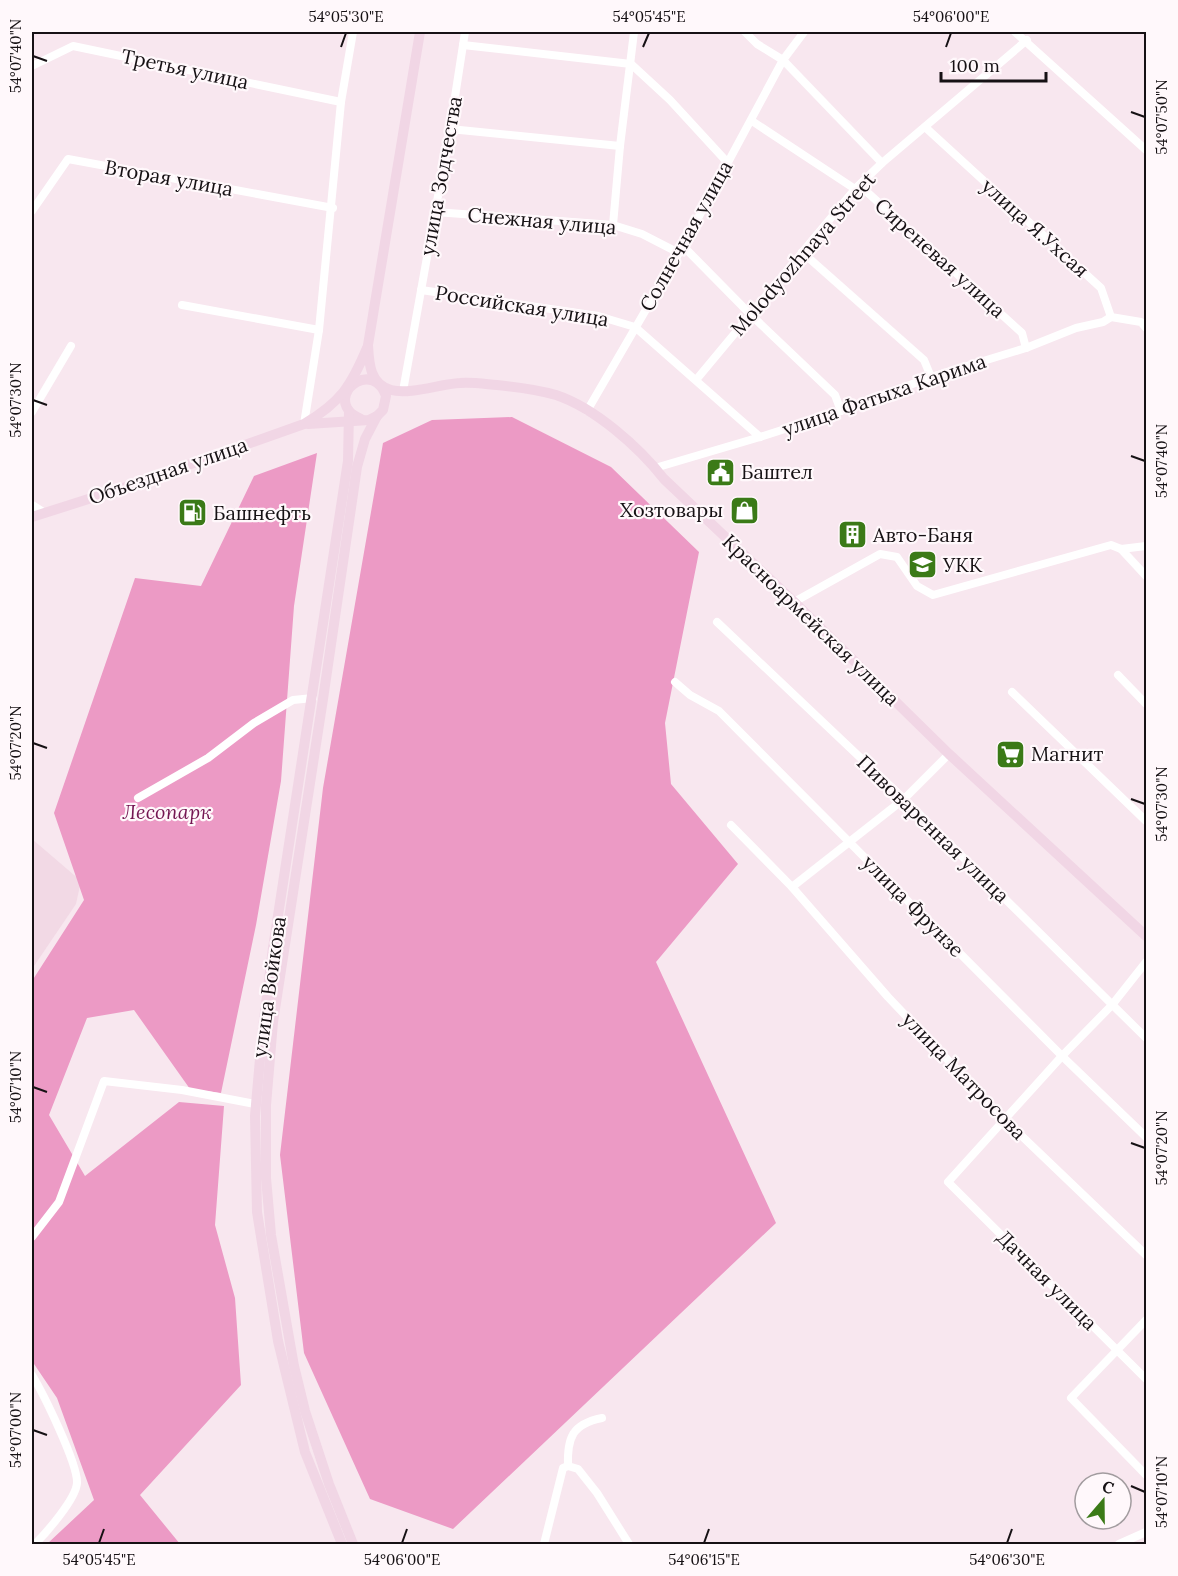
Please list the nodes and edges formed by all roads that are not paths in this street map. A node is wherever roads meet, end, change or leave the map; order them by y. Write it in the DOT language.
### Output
graph roads {
  1 [pos="353,32"];
  2 [pos="420,32"];
  3 [pos="465,32"];
  4 [pos="634,32"];
  5 [pos="744,32"];
  6 [pos="804,32"];
  7 [pos="1016,32"];
  8 [pos="1027,40"];
  9 [pos="463,45"];
  10 [pos="783,60"];
  11 [pos="631,63"];
  12 [pos="32,66"];
  13 [pos="341,102"];
  14 [pos="752,121"];
  15 [pos="925,127"];
  16 [pos="450,129"];
  17 [pos="620,147"];
  18 [pos="1146,150"];
  19 [pos="727,162"];
  20 [pos="882,163"];
  21 [pos="855,189"];
  22 [pos="333,208"];
  23 [pos="32,211"];
  24 [pos="435,212"];
  25 [pos="613,225"];
  26 [pos="681,250"];
  27 [pos="802,252"];
  28 [pos="421,290"];
  29 [pos="182,305"];
  30 [pos="750,314"];
  31 [pos="1112,318"];
  32 [pos="1144,325"];
  33 [pos="635,327"];
  34 [pos="320,330"];
  35 [pos="368,345"];
  36 [pos="71,346"];
  37 [pos="1026,348"];
  38 [pos="932,377"];
  39 [pos="696,380"];
  40 [pos="379,384"];
  41 [pos="350,386"];
  42 [pos="403,391"];
  43 [pos="587,411"];
  44 [pos="841,411"];
  45 [pos="32,412"];
  46 [pos="380,413"];
  47 [pos="348,417"];
  48 [pos="304,424"];
  49 [pos="760,437"];
  50 [pos="655,468"];
  51 [pos="32,506"];
  52 [pos="44,513"];
  53 [pos="32,517"];
  54 [pos="1146,546"];
  55 [pos="1121,549"];
  56 [pos="1146,576"];
  57 [pos="794,602"];
  58 [pos="717,622"];
  59 [pos="1118,675"];
  60 [pos="675,682"];
  61 [pos="1012,692"];
  62 [pos="312,699"];
  63 [pos="1146,704"];
  64 [pos="949,754"];
  65 [pos="138,798"];
  66 [pos="904,799"];
  67 [pos="1146,821"];
  68 [pos="731,825"];
  69 [pos="848,841"];
  70 [pos="792,887"];
  71 [pos="1146,936"];
  72 [pos="1146,962"];
  73 [pos="1112,1005"];
  74 [pos="1146,1038"];
  75 [pos="1062,1056"];
  76 [pos="255,1104"];
  77 [pos="1004,1119"];
  78 [pos="1146,1137"];
  79 [pos="32,1237"];
  80 [pos="1146,1255"];
  81 [pos="1146,1320"];
  82 [pos="1118,1351"];
  83 [pos="32,1375"];
  84 [pos="1146,1379"];
  85 [pos="602,1418"];
  86 [pos="566,1467"];
  87 [pos="1146,1475"];
  88 [pos="1146,1532"];
  89 [pos="35,1545"];
  90 [pos="342,1545"];
  91 [pos="353,1545"];
  92 [pos="544,1545"];
  93 [pos="629,1545"];
  94 [pos="1119,1545"];
  1 -- 13 [label="street"];
  2 -- 35 [label="main road"];
  3 -- 9 [label="street, улица Зодчества"];
  4 -- 11 [label="street"];
  5 -- 10 [label="street"];
  6 -- 10 [label="street, Солнечная улица"];
  7 -- 8 [label="street"];
  8 -- 15 [label="street, Molodyozhnaya Street"];
  8 -- 18 [label="street"];
  9 -- 11 [label="street"];
  9 -- 16 [label="street, улица Зодчества"];
  10 -- 14 [label="street, Солнечная улица"];
  10 -- 20 [label="street"];
  11 -- 17 [label="street"];
  11 -- 19 [label="street"];
  12 -- 13 [label="street, Третья улица"];
  13 -- 22 [label="street"];
  14 -- 19 [label="street, Солнечная улица"];
  14 -- 21 [label="street, Сиреневая улица"];
  15 -- 20 [label="street, Molodyozhnaya Street"];
  15 -- 31 [label="street, улица Я.Ухсая"];
  16 -- 17 [label="street"];
  16 -- 24 [label="street, улица Зодчества"];
  17 -- 25 [label="street"];
  19 -- 26 [label="street, Солнечная улица"];
  20 -- 21 [label="street, Molodyozhnaya Street"];
  21 -- 27 [label="street, Molodyozhnaya Street"];
  21 -- 37 [label="street, Сиреневая улица"];
  22 -- 23 [label="street, Вторая улица"];
  22 -- 34 [label="street"];
  24 -- 25 [label="street, Снежная улица"];
  24 -- 28 [label="street, улица Зодчества"];
  25 -- 26 [label="street, Снежная улица"];
  26 -- 30 [label="street, Снежная улица"];
  26 -- 33 [label="street, Солнечная улица"];
  27 -- 30 [label="street, Molodyozhnaya Street"];
  27 -- 38 [label="street"];
  28 -- 33 [label="street, Российская улица"];
  28 -- 42 [label="street, улица Зодчества"];
  29 -- 34 [label="street"];
  30 -- 39 [label="street, Molodyozhnaya Street"];
  30 -- 44 [label="street, Снежная улица"];
  31 -- 32 [label="street"];
  31 -- 37 [label="street, улица Фатыха Карима"];
  33 -- 39 [label="street, Российская улица"];
  33 -- 43 [label="street, Солнечная улица"];
  34 -- 48 [label="street"];
  35 -- 40 [label="main road"];
  35 -- 41 [label="main road"];
  36 -- 45 [label="street"];
  37 -- 38 [label="street, улица Фатыха Карима"];
  38 -- 44 [label="street, улица Фатыха Карима"];
  39 -- 49 [label="street, Российская улица"];
  40 -- 41 [label="main road"];
  40 -- 42 [label="main road"];
  40 -- 46 [label="main road"];
  41 -- 47 [label="main road"];
  41 -- 48 [label="main road"];
  42 -- 43 [label="main road, Красноармейская улица"];
  42 -- 46 [label="main road, улица Войкова"];
  43 -- 50 [label="main road, Красноармейская улица"];
  44 -- 49 [label="street, улица Фатыха Карима"];
  46 -- 47 [label="main road"];
  46 -- 91 [label="main road, улица Войкова"];
  47 -- 48 [label="main road"];
  47 -- 62 [label="main road, улица Войкова"];
  48 -- 52 [label="main road, Объездная улица"];
  49 -- 50 [label="street, улица Фатыха Карима"];
  50 -- 57 [label="main road, Красноармейская улица"];
  51 -- 52 [label="street"];
  52 -- 53 [label="main road, Объездная улица"];
  54 -- 55 [label="street"];
  55 -- 56 [label="street"];
  55 -- 57 [label="street"];
  57 -- 64 [label="main road, Красноармейская улица"];
  58 -- 66 [label="street, Пивоваренная улица"];
  59 -- 63 [label="street"];
  60 -- 69 [label="street, улица Фрунзе"];
  61 -- 67 [label="street"];
  62 -- 65 [label="street"];
  62 -- 76 [label="main road, улица Войкова"];
  64 -- 66 [label="street"];
  64 -- 71 [label="main road, Красноармейская улица"];
  66 -- 69 [label="street"];
  66 -- 73 [label="street, Пивоваренная улица"];
  68 -- 70 [label="street, улица Матросова"];
  69 -- 70 [label="street"];
  69 -- 75 [label="street, улица Фрунзе"];
  70 -- 77 [label="street, улица Матросова"];
  72 -- 73 [label="street"];
  73 -- 74 [label="street, Пивоваренная улица"];
  73 -- 75 [label="street"];
  75 -- 77 [label="street"];
  75 -- 78 [label="street, улица Фрунзе"];
  76 -- 79 [label="street"];
  76 -- 90 [label="main road, улица Войкова"];
  77 -- 80 [label="street, улица Матросова"];
  77 -- 82 [label="street, Дачная улица"];
  81 -- 82 [label="street"];
  82 -- 84 [label="street, Дачная улица"];
  82 -- 87 [label="street"];
  83 -- 89 [label="street"];
  85 -- 86 [label="street"];
  86 -- 92 [label="street"];
  86 -- 93 [label="street"];
  88 -- 94 [label="street"];
}
